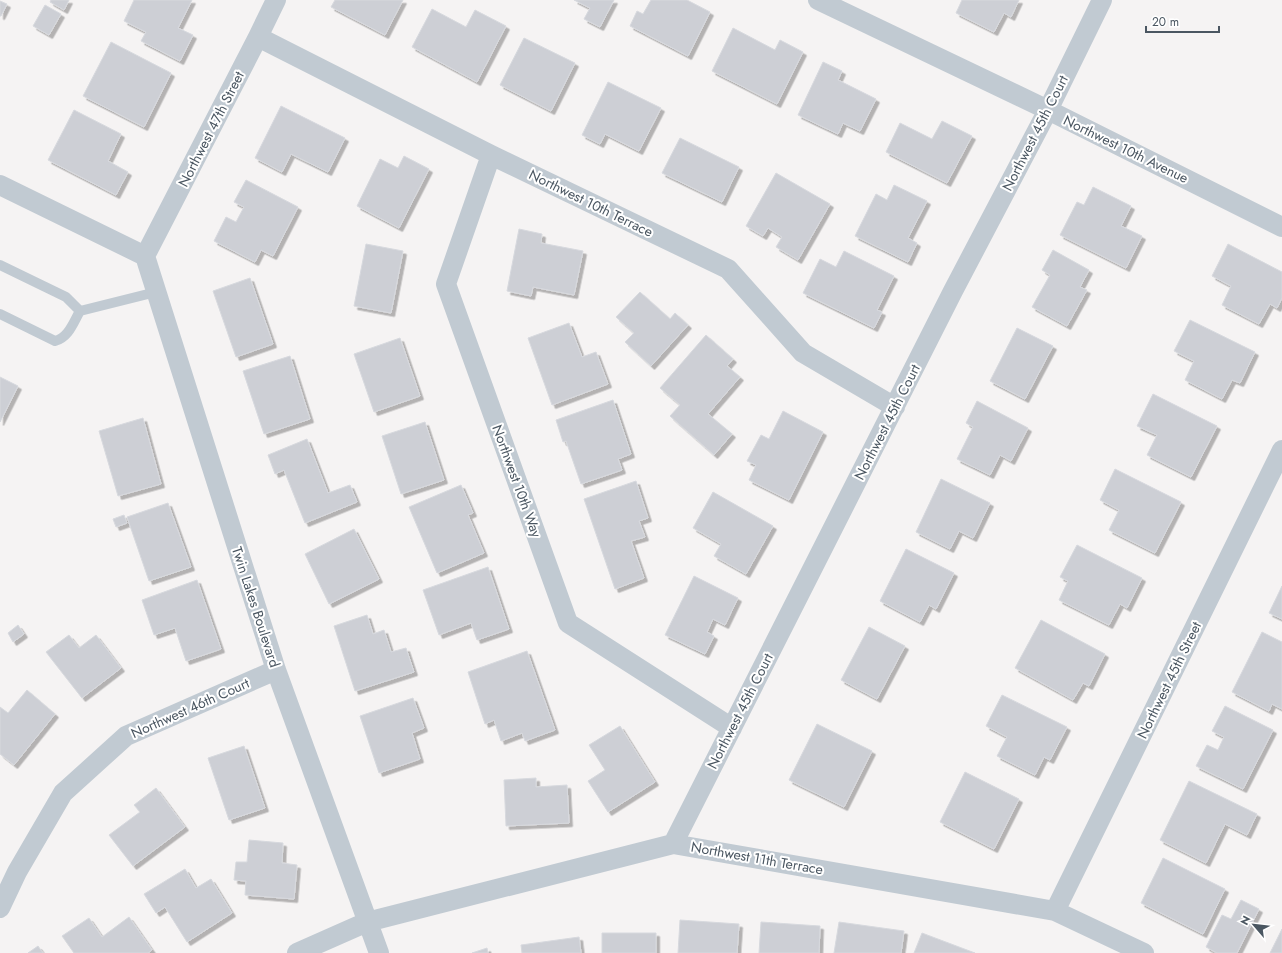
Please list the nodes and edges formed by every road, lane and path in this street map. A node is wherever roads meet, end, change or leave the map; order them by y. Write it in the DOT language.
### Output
graph roads {
  1 [pos="276,0"];
  2 [pos="818,0"];
  3 [pos="1102,0"];
  4 [pos="258,37"];
  5 [pos="1048,110"];
  6 [pos="490,155"];
  7 [pos="0,186"];
  8 [pos="1282,227"];
  9 [pos="145,256"];
  10 [pos="0,266"];
  11 [pos="156,292"];
  12 [pos="80,311"];
  13 [pos="0,314"];
  14 [pos="895,407"];
  15 [pos="1282,450"];
  16 [pos="276,670"];
  17 [pos="732,728"];
  18 [pos="673,844"];
  19 [pos="0,908"];
  20 [pos="1055,911"];
  21 [pos="367,922"];
  22 [pos="297,953"];
  23 [pos="379,953"];
  24 [pos="1144,953"];
  1 -- 4 [label="street, Northwest 47th Street"];
  2 -- 5 [label="street, Northwest 10th Avenue"];
  3 -- 5 [label="street, Northwest 45th Court"];
  4 -- 6 [label="street, Northwest 10th Terrace"];
  4 -- 9 [label="street, Northwest 47th Street"];
  5 -- 8 [label="street, Northwest 10th Avenue"];
  5 -- 14 [label="street, Northwest 45th Court"];
  6 -- 14 [label="street, Northwest 10th Terrace"];
  6 -- 17 [label="street, Northwest 10th Way"];
  7 -- 9 [label="street"];
  9 -- 11 [label="street, Twin Lakes Boulevard"];
  10 -- 12 [label="lane"];
  11 -- 12 [label="lane"];
  11 -- 16 [label="street, Twin Lakes Boulevard"];
  12 -- 13 [label="lane"];
  14 -- 17 [label="street, Northwest 45th Court"];
  15 -- 20 [label="street, Northwest 45th Street"];
  16 -- 19 [label="street, Northwest 46th Court"];
  16 -- 21 [label="street, Twin Lakes Boulevard"];
  17 -- 18 [label="street, Northwest 45th Court"];
  18 -- 20 [label="street, Northwest 11th Terrace"];
  18 -- 21 [label="street, Northwest 11th Terrace"];
  20 -- 24 [label="street, Northwest 11th Terrace"];
  21 -- 22 [label="street, Northwest 11th Terrace"];
  21 -- 23 [label="street, Twin Lakes Boulevard"];
}
